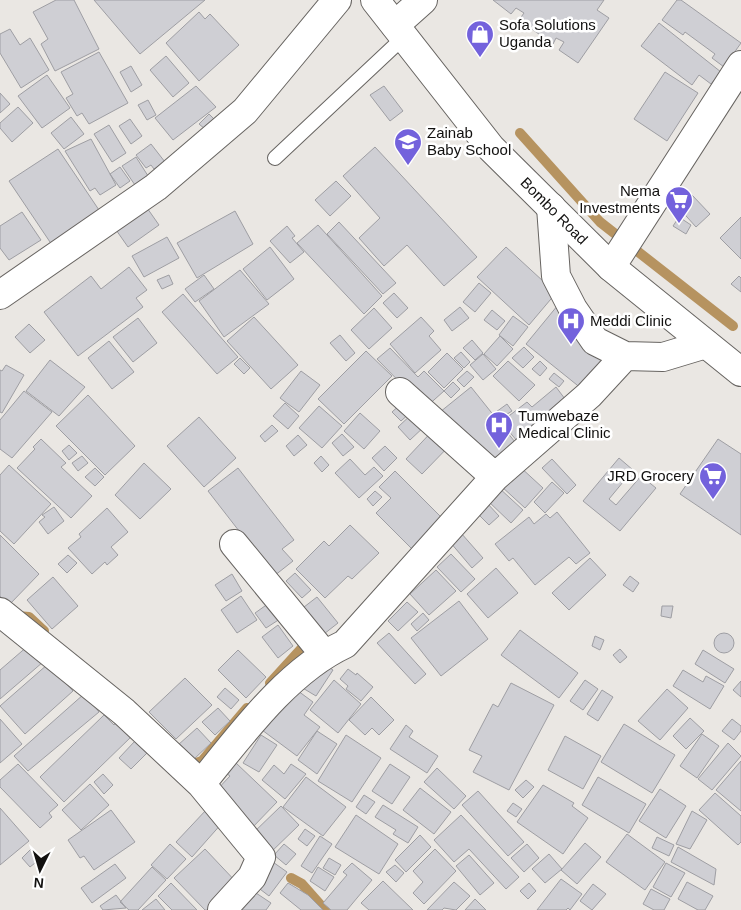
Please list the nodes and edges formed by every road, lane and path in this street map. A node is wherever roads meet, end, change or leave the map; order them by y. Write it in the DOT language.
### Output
graph roads {
  1 [pos="337,0"];
  2 [pos="375,0"];
  3 [pos="423,0"];
  4 [pos="399,31"];
  5 [pos="741,65"];
  6 [pos="275,158"];
  7 [pos="551,207"];
  8 [pos="611,267"];
  9 [pos="0,295"];
  10 [pos="706,344"];
  11 [pos="625,356"];
  12 [pos="741,372"];
  13 [pos="400,392"];
  14 [pos="495,477"];
  15 [pos="234,544"];
  16 [pos="0,612"];
  17 [pos="324,654"];
  18 [pos="201,784"];
  19 [pos="222,910"];
  1 -- 9 [label="street"];
  2 -- 4 [label="street, Bombo Road"];
  3 -- 4 [label="street"];
  4 -- 6 [label="lane"];
  4 -- 7 [label="street, Bombo Road"];
  5 -- 8 [label="street"];
  7 -- 8 [label="street, Bombo Road"];
  7 -- 11 [label="street"];
  8 -- 10 [label="street, Bombo Road"];
  10 -- 11 [label="street"];
  10 -- 12 [label="street, Bombo Road"];
  11 -- 14 [label="street"];
  13 -- 14 [label="street"];
  14 -- 17 [label="street"];
  15 -- 17 [label="street"];
  16 -- 18 [label="street"];
  17 -- 18 [label="street"];
  18 -- 19 [label="street"];
}
